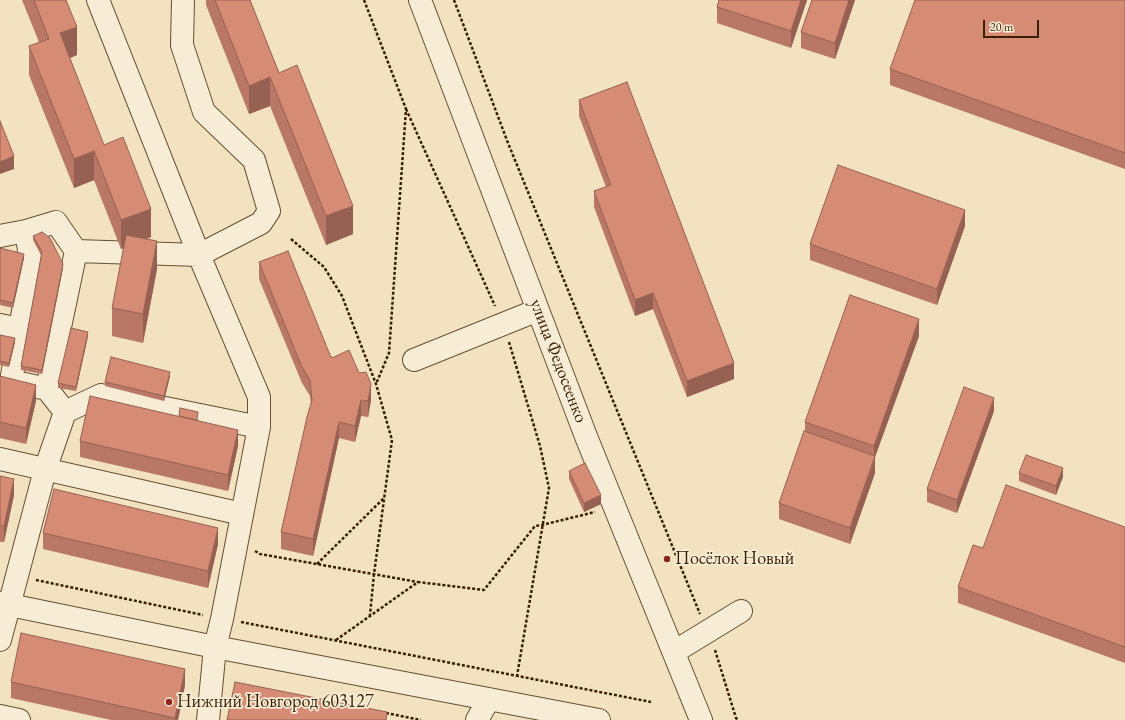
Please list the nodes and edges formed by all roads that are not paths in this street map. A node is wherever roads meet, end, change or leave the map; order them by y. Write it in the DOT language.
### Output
graph roads {
  1 [pos="98,0"];
  2 [pos="183,0"];
  3 [pos="420,0"];
  4 [pos="26,231"];
  5 [pos="0,236"];
  6 [pos="76,251"];
  7 [pos="199,255"];
  8 [pos="538,310"];
  9 [pos="10,327"];
  10 [pos="414,360"];
  11 [pos="47,389"];
  12 [pos="65,412"];
  13 [pos="259,427"];
  14 [pos="0,460"];
  15 [pos="45,470"];
  16 [pos="242,514"];
  17 [pos="5,604"];
  18 [pos="741,611"];
  19 [pos="0,640"];
  20 [pos="215,647"];
  21 [pos="674,652"];
  22 [pos="489,699"];
  23 [pos="0,716"];
  24 [pos="19,720"];
  25 [pos="208,720"];
  26 [pos="477,720"];
  27 [pos="599,720"];
  28 [pos="701,720"];
  1 -- 7 [label="street"];
  2 -- 7 [label="street"];
  3 -- 8 [label="street, улица Федосеенко"];
  4 -- 5 [label="street"];
  4 -- 6 [label="street"];
  4 -- 9 [label="street"];
  6 -- 7 [label="street"];
  6 -- 11 [label="street"];
  7 -- 13 [label="street"];
  8 -- 10 [label="street"];
  8 -- 21 [label="street, улица Федосеенко"];
  9 -- 11 [label="street"];
  11 -- 12 [label="street"];
  12 -- 13 [label="street"];
  12 -- 15 [label="street"];
  13 -- 16 [label="street"];
  14 -- 15 [label="street"];
  15 -- 16 [label="street"];
  15 -- 17 [label="street"];
  16 -- 20 [label="street"];
  17 -- 19 [label="street"];
  17 -- 20 [label="street"];
  18 -- 21 [label="street"];
  20 -- 22 [label="street"];
  20 -- 25 [label="street"];
  21 -- 28 [label="street, улица Федосеенко"];
  22 -- 26 [label="street"];
  22 -- 27 [label="street"];
  23 -- 24 [label="street"];
}
